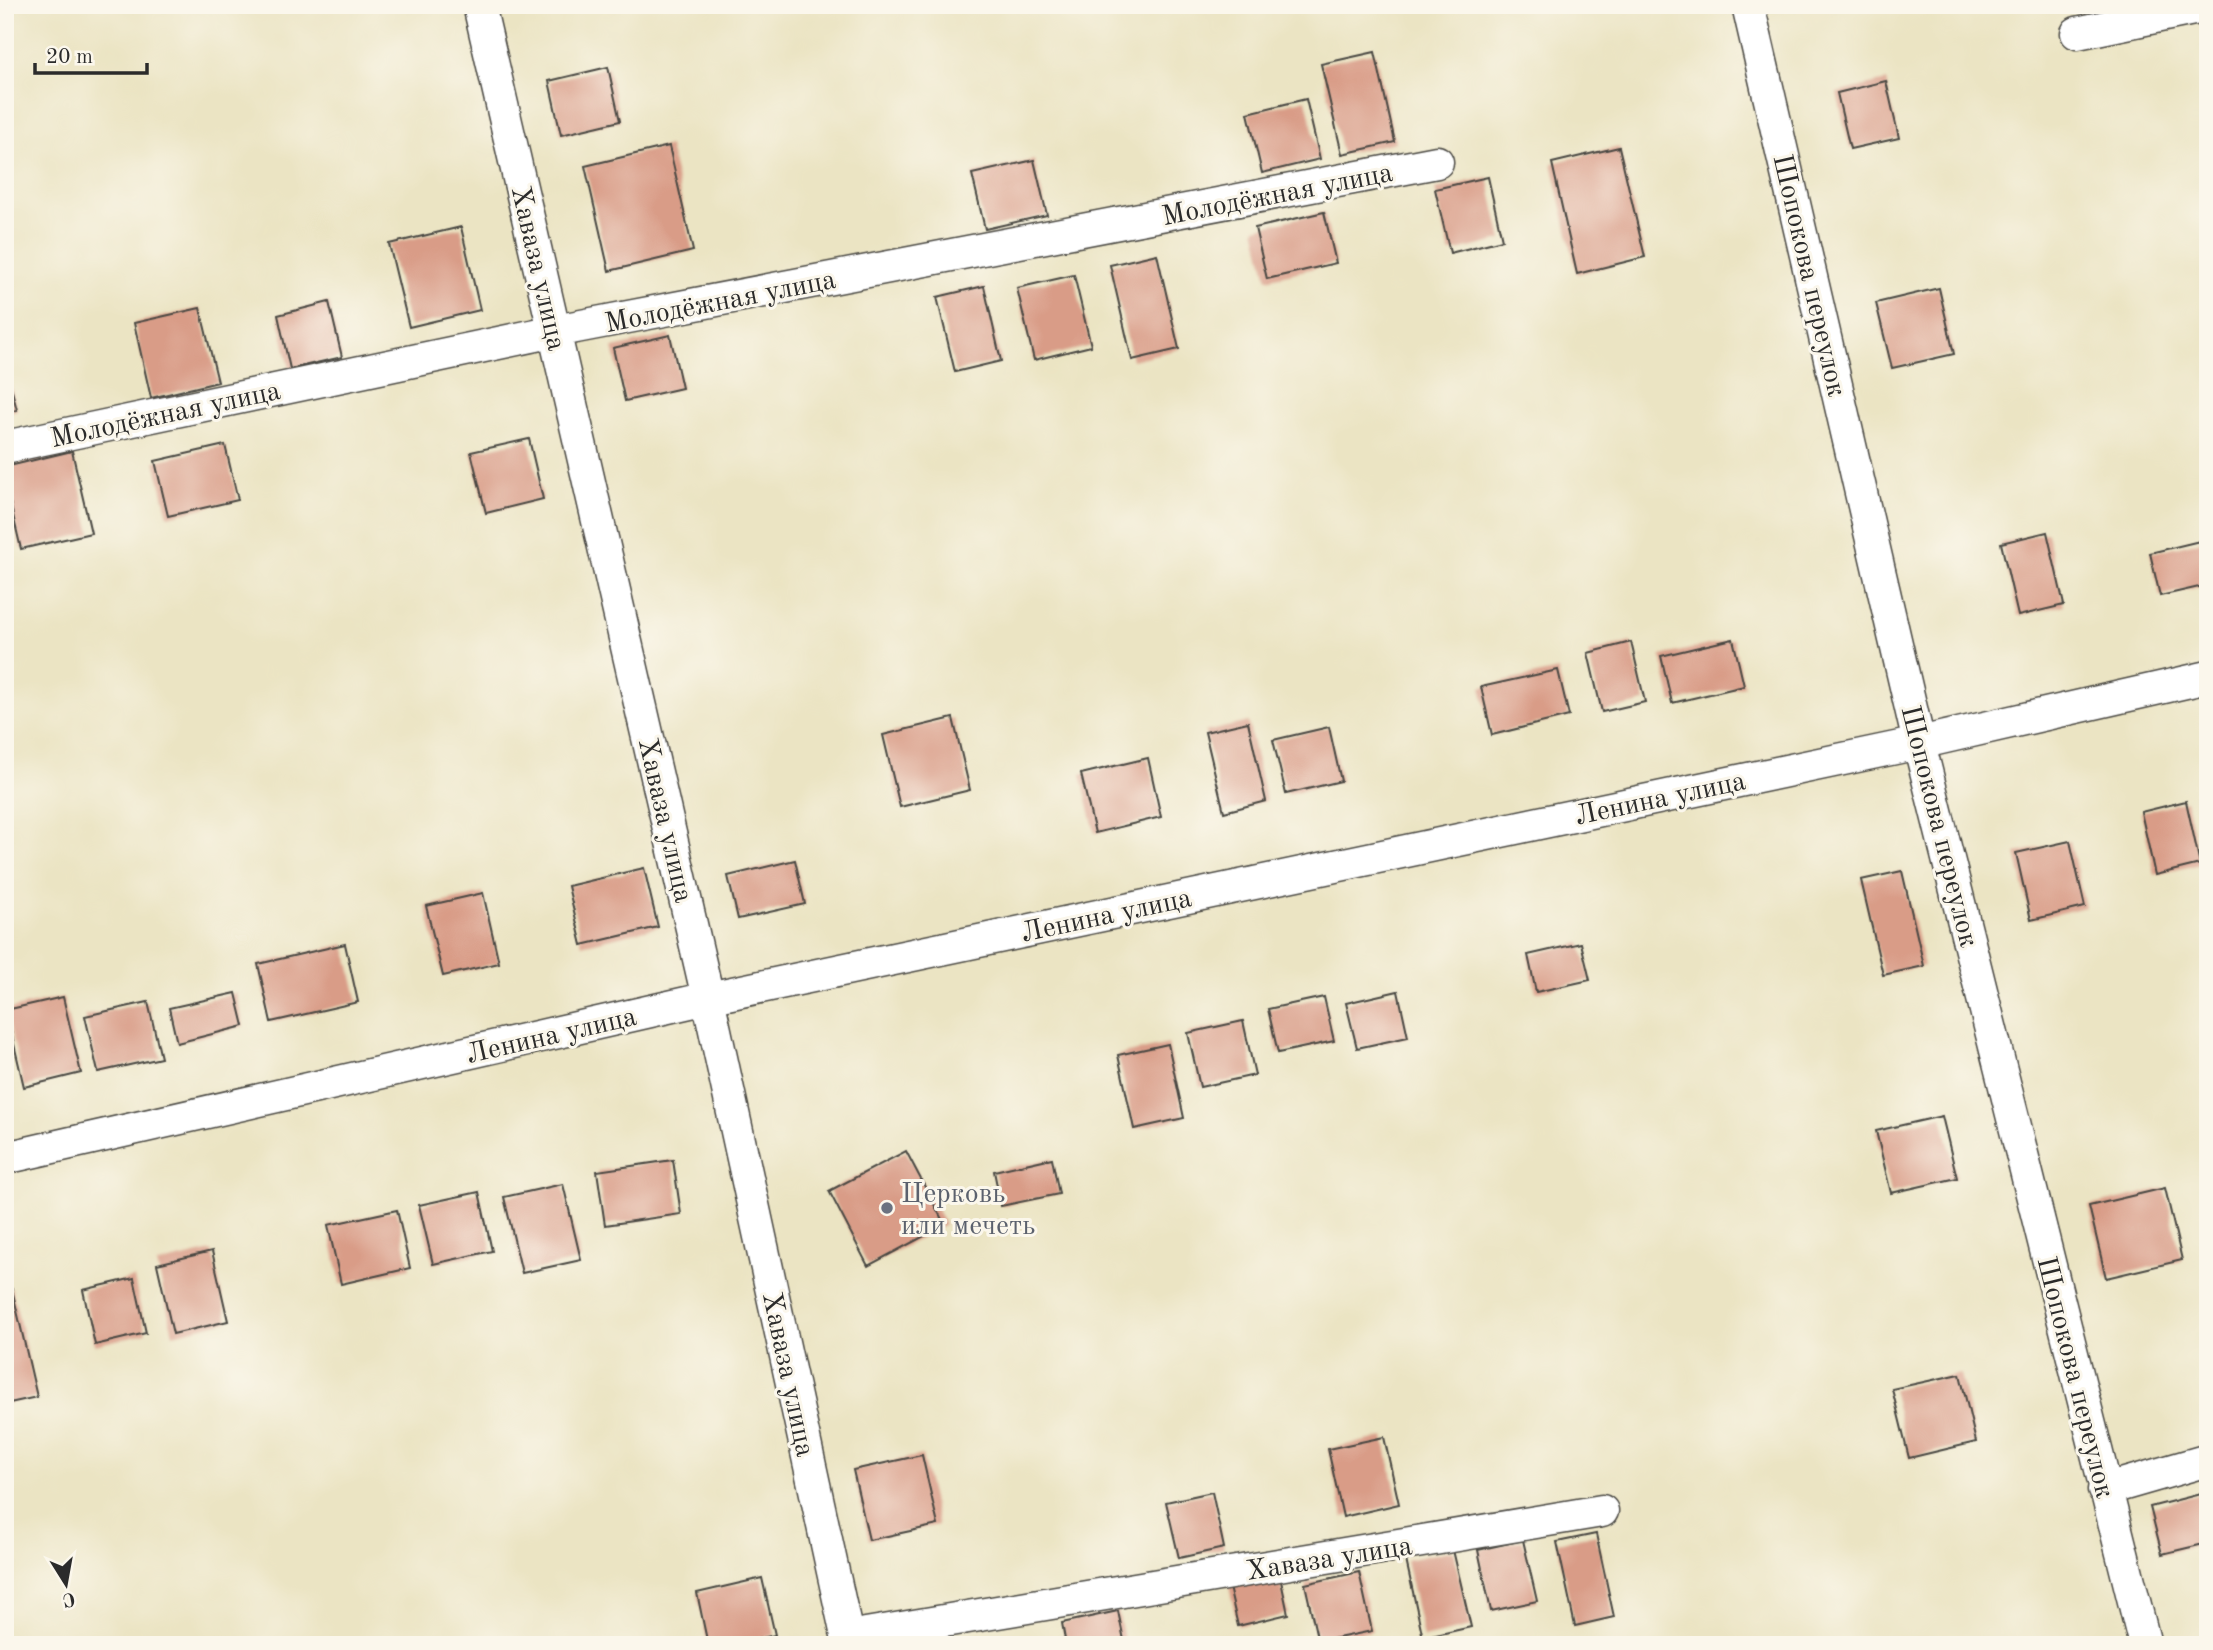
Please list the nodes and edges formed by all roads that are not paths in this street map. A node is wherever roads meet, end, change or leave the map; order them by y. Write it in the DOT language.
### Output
graph roads {
  1 [pos="479,5"];
  2 [pos="1748,5"];
  3 [pos="2208,6"];
  4 [pos="2077,33"];
  5 [pos="1437,162"];
  6 [pos="555,331"];
  7 [pos="5,447"];
  8 [pos="2208,677"];
  9 [pos="1919,743"];
  10 [pos="708,998"];
  11 [pos="5,1158"];
  12 [pos="2208,1460"];
  13 [pos="2104,1490"];
  14 [pos="1602,1511"];
  15 [pos="848,1641"];
  16 [pos="2145,1645"];
  1 -- 6 [label="street, Хаваза улица"];
  2 -- 9 [label="street, Шопокова переулок"];
  3 -- 4 [label="street"];
  5 -- 6 [label="street, Молодёжная улица"];
  6 -- 7 [label="street, Молодёжная улица"];
  6 -- 10 [label="street, Хаваза улица"];
  8 -- 9 [label="street, Ленина улица"];
  9 -- 10 [label="street, Ленина улица"];
  9 -- 13 [label="street, Шопокова переулок"];
  10 -- 11 [label="street, Ленина улица"];
  10 -- 15 [label="street, Хаваза улица"];
  12 -- 13 [label="street"];
  13 -- 16 [label="street, Шопокова переулок"];
  14 -- 15 [label="street, Хаваза улица"];
}
